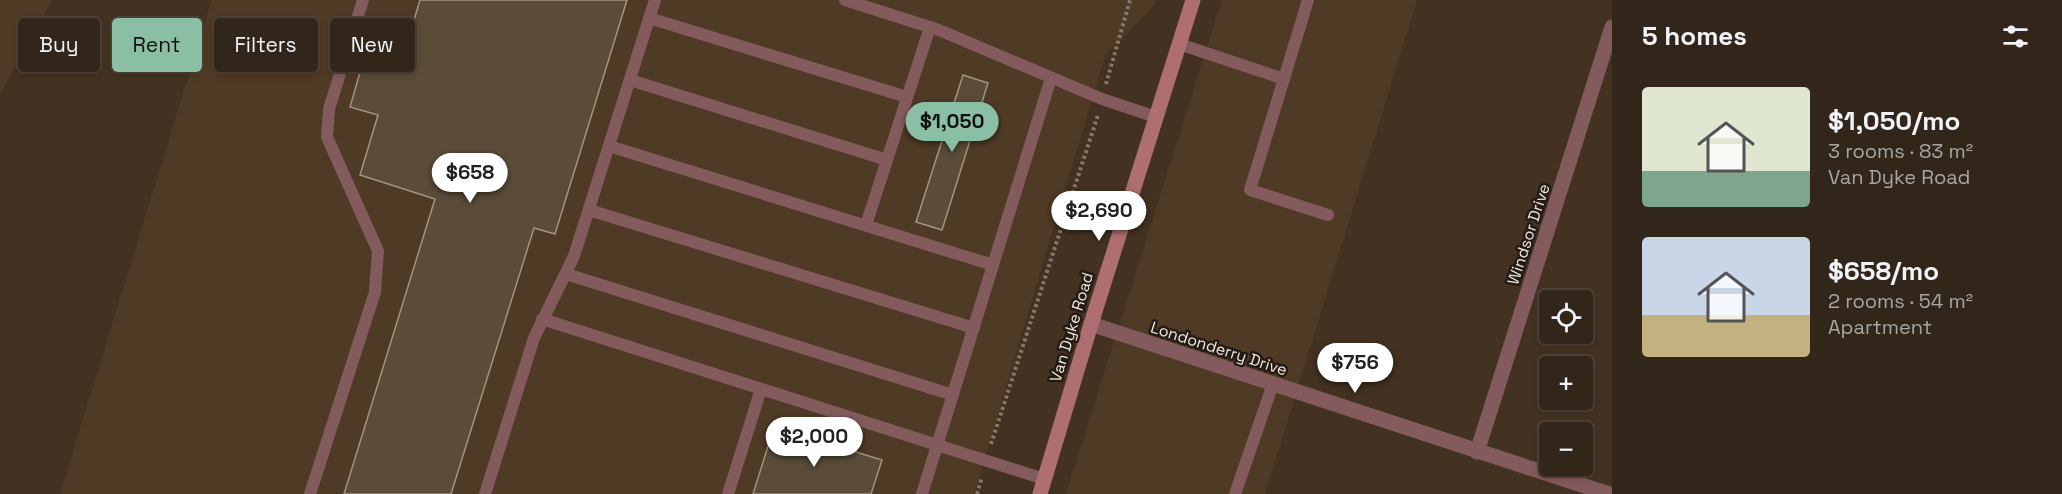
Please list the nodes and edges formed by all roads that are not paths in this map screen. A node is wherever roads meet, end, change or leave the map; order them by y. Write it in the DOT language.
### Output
graph roads {
  1 [pos="363,0"];
  2 [pos="655,0"];
  3 [pos="845,0"];
  4 [pos="1193,0"];
  5 [pos="1308,0"];
  6 [pos="649,18"];
  7 [pos="930,27"];
  8 [pos="1612,27"];
  9 [pos="1179,44"];
  10 [pos="1051,78"];
  11 [pos="1284,79"];
  12 [pos="630,80"];
  13 [pos="907,97"];
  14 [pos="1156,117"];
  15 [pos="609,146"];
  16 [pos="887,160"];
  17 [pos="589,210"];
  18 [pos="1328,215"];
  19 [pos="866,225"];
  20 [pos="993,265"];
  21 [pos="566,274"];
  22 [pos="542,319"];
  23 [pos="1091,324"];
  24 [pos="974,328"];
  25 [pos="1273,384"];
  26 [pos="761,389"];
  27 [pos="953,395"];
  28 [pos="938,445"];
  29 [pos="1477,452"];
  30 [pos="1042,486"];
  31 [pos="310,494"];
  32 [pos="485,494"];
  33 [pos="728,494"];
  34 [pos="922,494"];
  35 [pos="1235,494"];
  36 [pos="1609,494"];
  1 -- 31 [label="lane"];
  2 -- 6 [label="lane"];
  3 -- 7 [label="lane"];
  4 -- 9 [label="main road, Van Dyke Road"];
  5 -- 11 [label="lane"];
  6 -- 12 [label="lane"];
  6 -- 13 [label="lane"];
  7 -- 10 [label="lane"];
  7 -- 13 [label="lane"];
  8 -- 29 [label="street, Windsor Drive"];
  9 -- 11 [label="lane"];
  9 -- 14 [label="main road, Van Dyke Road"];
  10 -- 14 [label="lane"];
  10 -- 20 [label="lane"];
  11 -- 18 [label="lane"];
  12 -- 15 [label="lane"];
  12 -- 16 [label="lane"];
  13 -- 16 [label="lane"];
  14 -- 23 [label="main road, Van Dyke Road"];
  15 -- 17 [label="lane"];
  15 -- 19 [label="lane"];
  16 -- 19 [label="lane"];
  17 -- 21 [label="lane"];
  17 -- 24 [label="lane"];
  19 -- 20 [label="lane"];
  20 -- 24 [label="lane"];
  21 -- 22 [label="lane"];
  21 -- 27 [label="lane"];
  22 -- 26 [label="lane"];
  22 -- 32 [label="lane"];
  23 -- 25 [label="street, Londonderry Drive"];
  23 -- 30 [label="main road, Van Dyke Road"];
  24 -- 27 [label="lane"];
  25 -- 29 [label="street, Londonderry Drive"];
  25 -- 35 [label="lane"];
  26 -- 28 [label="lane"];
  26 -- 33 [label="lane"];
  27 -- 28 [label="lane"];
  28 -- 30 [label="lane"];
  28 -- 34 [label="lane"];
  29 -- 36 [label="street, Londonderry Drive"];
}
